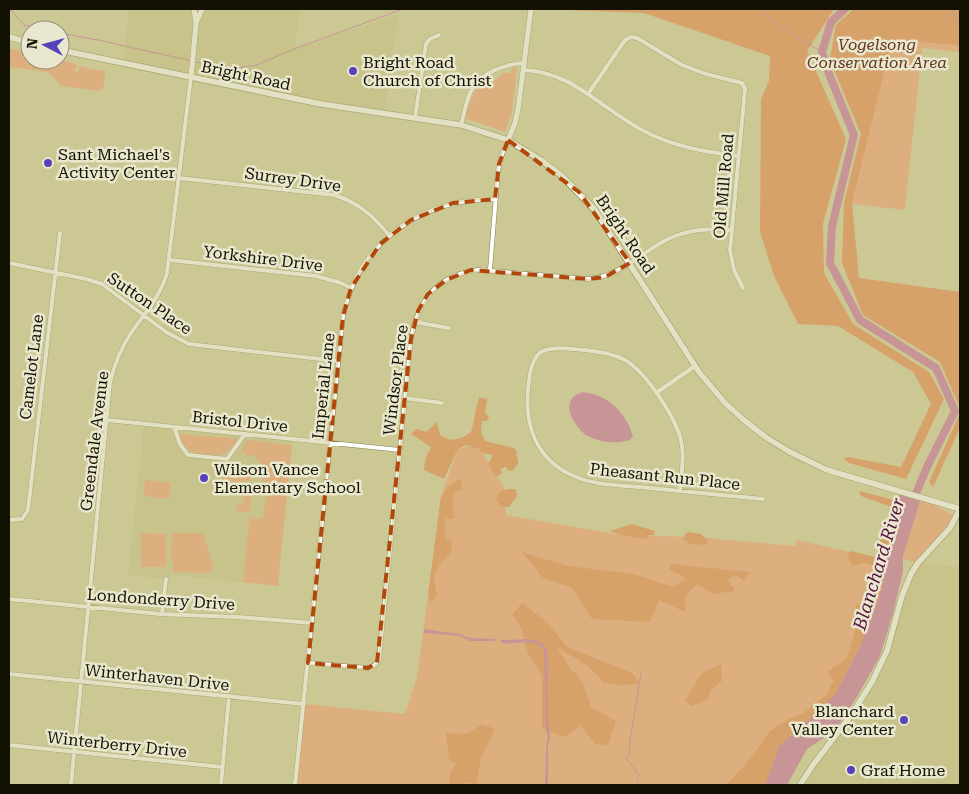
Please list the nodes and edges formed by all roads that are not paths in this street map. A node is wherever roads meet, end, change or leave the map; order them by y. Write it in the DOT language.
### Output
graph roads {
  1 [pos="194,9"];
  2 [pos="202,9"];
  3 [pos="531,9"];
  4 [pos="196,24"];
  5 [pos="439,35"];
  6 [pos="70,52"];
  7 [pos="524,63"];
  8 [pos="523,70"];
  9 [pos="191,77"];
  10 [pos="588,94"];
  11 [pos="415,118"];
  12 [pos="461,125"];
  13 [pos="508,140"];
  14 [pos="738,156"];
  15 [pos="179,178"];
  16 [pos="495,199"];
  17 [pos="732,230"];
  18 [pos="60,233"];
  19 [pos="389,235"];
  20 [pos="170,260"];
  21 [pos="9,263"];
  22 [pos="630,263"];
  23 [pos="490,270"];
  24 [pos="54,273"];
  25 [pos="351,288"];
  26 [pos="743,288"];
  27 [pos="144,315"];
  28 [pos="415,322"];
  29 [pos="449,328"];
  30 [pos="338,361"];
  31 [pos="695,366"];
  32 [pos="656,394"];
  33 [pos="404,398"];
  34 [pos="442,402"];
  35 [pos="107,420"];
  36 [pos="174,427"];
  37 [pos="245,434"];
  38 [pos="330,443"];
  39 [pos="400,450"];
  40 [pos="680,491"];
  41 [pos="763,499"];
  42 [pos="960,509"];
  43 [pos="9,520"];
  44 [pos="166,579"];
  45 [pos="9,600"];
  46 [pos="89,608"];
  47 [pos="162,614"];
  48 [pos="312,623"];
  49 [pos="308,663"];
  50 [pos="9,674"];
  51 [pos="81,682"];
  52 [pos="229,696"];
  53 [pos="304,704"];
  54 [pos="9,745"];
  55 [pos="74,752"];
  56 [pos="222,767"];
  57 [pos="70,785"];
  58 [pos="220,785"];
  59 [pos="296,785"];
  60 [pos="800,785"];
  1 -- 4 [label="street, Greendale Avenue"];
  2 -- 4 [label="street, Greendale Avenue"];
  3 -- 7 [label="street"];
  4 -- 9 [label="street, Greendale Avenue"];
  5 -- 11 [label="street"];
  6 -- 9 [label="main road, Bright Road"];
  7 -- 8 [label="street"];
  7 -- 12 [label="street"];
  8 -- 10 [label="street"];
  8 -- 13 [label="street"];
  9 -- 11 [label="main road, Bright Road"];
  9 -- 15 [label="street, Greendale Avenue"];
  10 -- 14 [label="street"];
  10 -- 14 [label="street, Old Mill Road"];
  11 -- 12 [label="main road, Bright Road"];
  12 -- 13 [label="main road, Bright Road"];
  13 -- 16 [label="street"];
  13 -- 22 [label="main road, Bright Road"];
  14 -- 17 [label="street, Old Mill Road"];
  15 -- 19 [label="street, Surrey Drive"];
  15 -- 20 [label="street, Greendale Avenue"];
  16 -- 19 [label="street, Imperial Lane"];
  16 -- 23 [label="street"];
  17 -- 22 [label="street, Windsor Place"];
  17 -- 26 [label="street, Old Mill Road"];
  18 -- 24 [label="street, Camelot Lane"];
  19 -- 25 [label="street, Imperial Lane"];
  20 -- 25 [label="street, Yorkshire Drive"];
  20 -- 27 [label="street, Greendale Avenue"];
  21 -- 24 [label="street, Sutton Place"];
  22 -- 23 [label="street, Windsor Place"];
  22 -- 31 [label="main road, Bright Road"];
  23 -- 28 [label="street, Windsor Place"];
  24 -- 27 [label="street, Sutton Place"];
  24 -- 43 [label="street, Camelot Lane"];
  25 -- 30 [label="street, Imperial Lane"];
  27 -- 30 [label="street, Sutton Place"];
  27 -- 35 [label="street, Greendale Avenue"];
  28 -- 29 [label="street"];
  28 -- 33 [label="street, Windsor Place"];
  30 -- 38 [label="street, Imperial Lane"];
  31 -- 32 [label="street"];
  31 -- 42 [label="main road, Bright Road"];
  32 -- 40 [label="street"];
  32 -- 40 [label="street, Pheasant Run Place"];
  33 -- 34 [label="street"];
  33 -- 39 [label="street, Windsor Place"];
  35 -- 36 [label="street, Bristol Drive"];
  35 -- 46 [label="street, Greendale Avenue"];
  36 -- 37 [label="street, Bristol Drive"];
  36 -- 37 [label="street"];
  37 -- 38 [label="street, Bristol Drive"];
  38 -- 39 [label="street, Bristol Drive"];
  38 -- 48 [label="street, Imperial Lane"];
  39 -- 49 [label="street, Windsor Place"];
  40 -- 41 [label="street, Pheasant Run Place"];
  42 -- 60 [label="main road"];
  44 -- 47 [label="street"];
  45 -- 46 [label="street, Londonderry Drive"];
  46 -- 47 [label="street, Londonderry Drive"];
  46 -- 51 [label="street, Greendale Avenue"];
  47 -- 48 [label="street, Londonderry Drive"];
  48 -- 49 [label="street, Imperial Lane"];
  49 -- 53 [label="street, Imperial Lane"];
  50 -- 51 [label="street, Winterhaven Drive"];
  51 -- 52 [label="street, Winterhaven Drive"];
  51 -- 55 [label="street, Greendale Avenue"];
  52 -- 53 [label="street, Winterhaven Drive"];
  52 -- 56 [label="street"];
  53 -- 59 [label="street, Imperial Lane"];
  54 -- 55 [label="street, Winterberry Drive"];
  55 -- 56 [label="street, Winterberry Drive"];
  55 -- 57 [label="street, Greendale Avenue"];
  56 -- 58 [label="street"];
}
